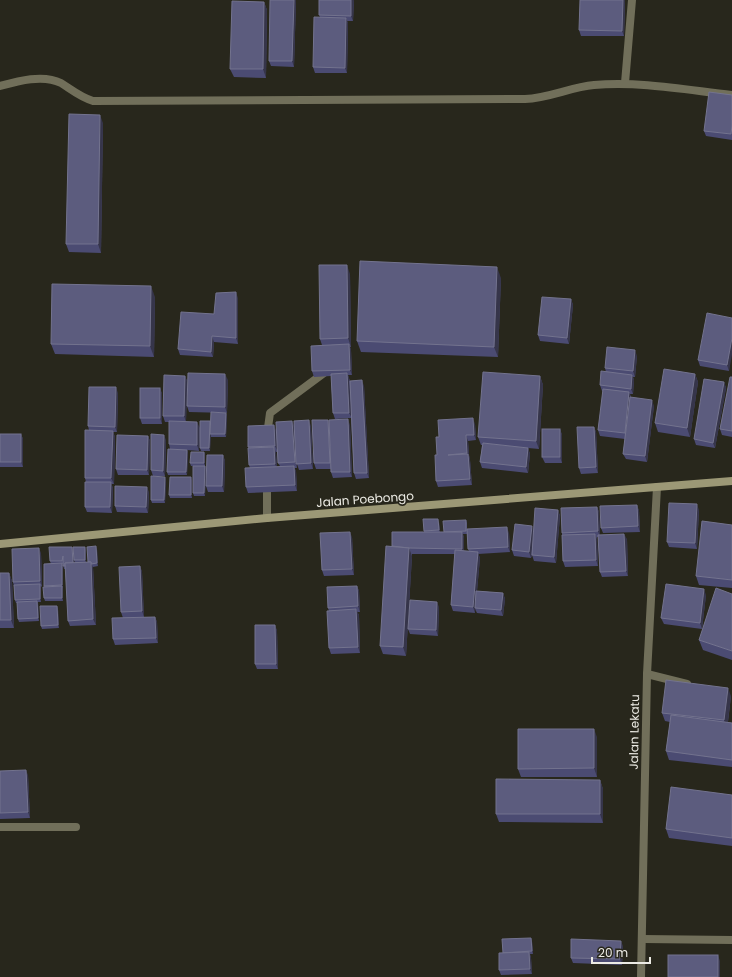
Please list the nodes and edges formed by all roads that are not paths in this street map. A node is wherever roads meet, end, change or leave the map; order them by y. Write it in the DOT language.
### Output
graph roads {
  1 [pos="632,0"];
  2 [pos="625,83"];
  3 [pos="0,86"];
  4 [pos="732,95"];
  5 [pos="335,364"];
  6 [pos="267,447"];
  7 [pos="267,471"];
  8 [pos="732,481"];
  9 [pos="657,488"];
  10 [pos="267,518"];
  11 [pos="0,544"];
  12 [pos="647,674"];
  13 [pos="699,687"];
  14 [pos="0,827"];
  15 [pos="76,827"];
  16 [pos="642,939"];
  17 [pos="732,940"];
  18 [pos="641,977"];
  1 -- 2 [label="street"];
  2 -- 3 [label="street"];
  2 -- 4 [label="street"];
  5 -- 6 [label="street"];
  7 -- 10 [label="street"];
  8 -- 9 [label="main road, Jalan Poebongo"];
  9 -- 10 [label="main road, Jalan Poebongo"];
  9 -- 12 [label="street, Jalan Lekatu"];
  10 -- 11 [label="main road, Jalan Poebongo"];
  12 -- 13 [label="street"];
  12 -- 16 [label="street, Jalan Lekatu"];
  14 -- 15 [label="street"];
  16 -- 17 [label="street"];
  16 -- 18 [label="street, Jalan Lekatu"];
}
